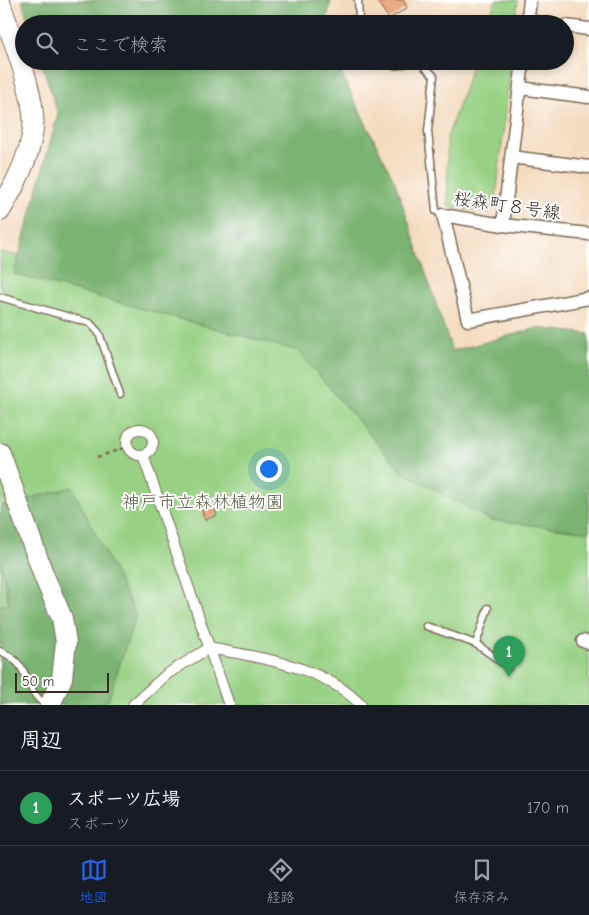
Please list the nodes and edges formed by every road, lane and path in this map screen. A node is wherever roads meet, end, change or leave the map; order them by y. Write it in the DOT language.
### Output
graph roads {
  1 [pos="358,0"];
  2 [pos="530,0"];
  3 [pos="0,3"];
  4 [pos="359,15"];
  5 [pos="528,15"];
  6 [pos="574,27"];
  7 [pos="589,29"];
  8 [pos="15,51"];
  9 [pos="21,70"];
  10 [pos="428,70"];
  11 [pos="522,70"];
  12 [pos="520,88"];
  13 [pos="589,97"];
  14 [pos="511,157"];
  15 [pos="589,167"];
  16 [pos="0,211"];
  17 [pos="442,215"];
  18 [pos="503,225"];
  19 [pos="589,234"];
  20 [pos="0,297"];
  21 [pos="589,298"];
  22 [pos="120,394"];
  23 [pos="128,447"];
  24 [pos="0,453"];
  25 [pos="143,455"];
  26 [pos="97,457"];
  27 [pos="488,608"];
  28 [pos="426,626"];
  29 [pos="476,644"];
  30 [pos="209,648"];
  31 [pos="0,651"];
  32 [pos="509,667"];
  33 [pos="46,705"];
  34 [pos="50,705"];
  35 [pos="133,705"];
  36 [pos="229,705"];
  37 [pos="361,705"];
  1 -- 4 [label="lane"];
  2 -- 5 [label="street"];
  3 -- 8 [label="main road"];
  6 -- 7 [label="street"];
  9 -- 16 [label="main road"];
  10 -- 17 [label="lane"];
  11 -- 12 [label="street"];
  12 -- 13 [label="street"];
  12 -- 14 [label="street"];
  14 -- 15 [label="street"];
  14 -- 18 [label="street"];
  17 -- 18 [label="street, 桜森町８号線"];
  17 -- 21 [label="street, 桜森町８号線"];
  18 -- 19 [label="street, 桜森町８号線"];
  20 -- 22 [label="lane"];
  23 -- 25 [label="street"];
  23 -- 25 [label="street"];
  23 -- 26 [label="path"];
  24 -- 34 [label="main road"];
  25 -- 30 [label="street"];
  27 -- 29 [label="lane"];
  28 -- 29 [label="lane"];
  29 -- 32 [label="lane"];
  30 -- 35 [label="street"];
  30 -- 36 [label="street"];
  30 -- 37 [label="street"];
  31 -- 33 [label="lane"];
}
